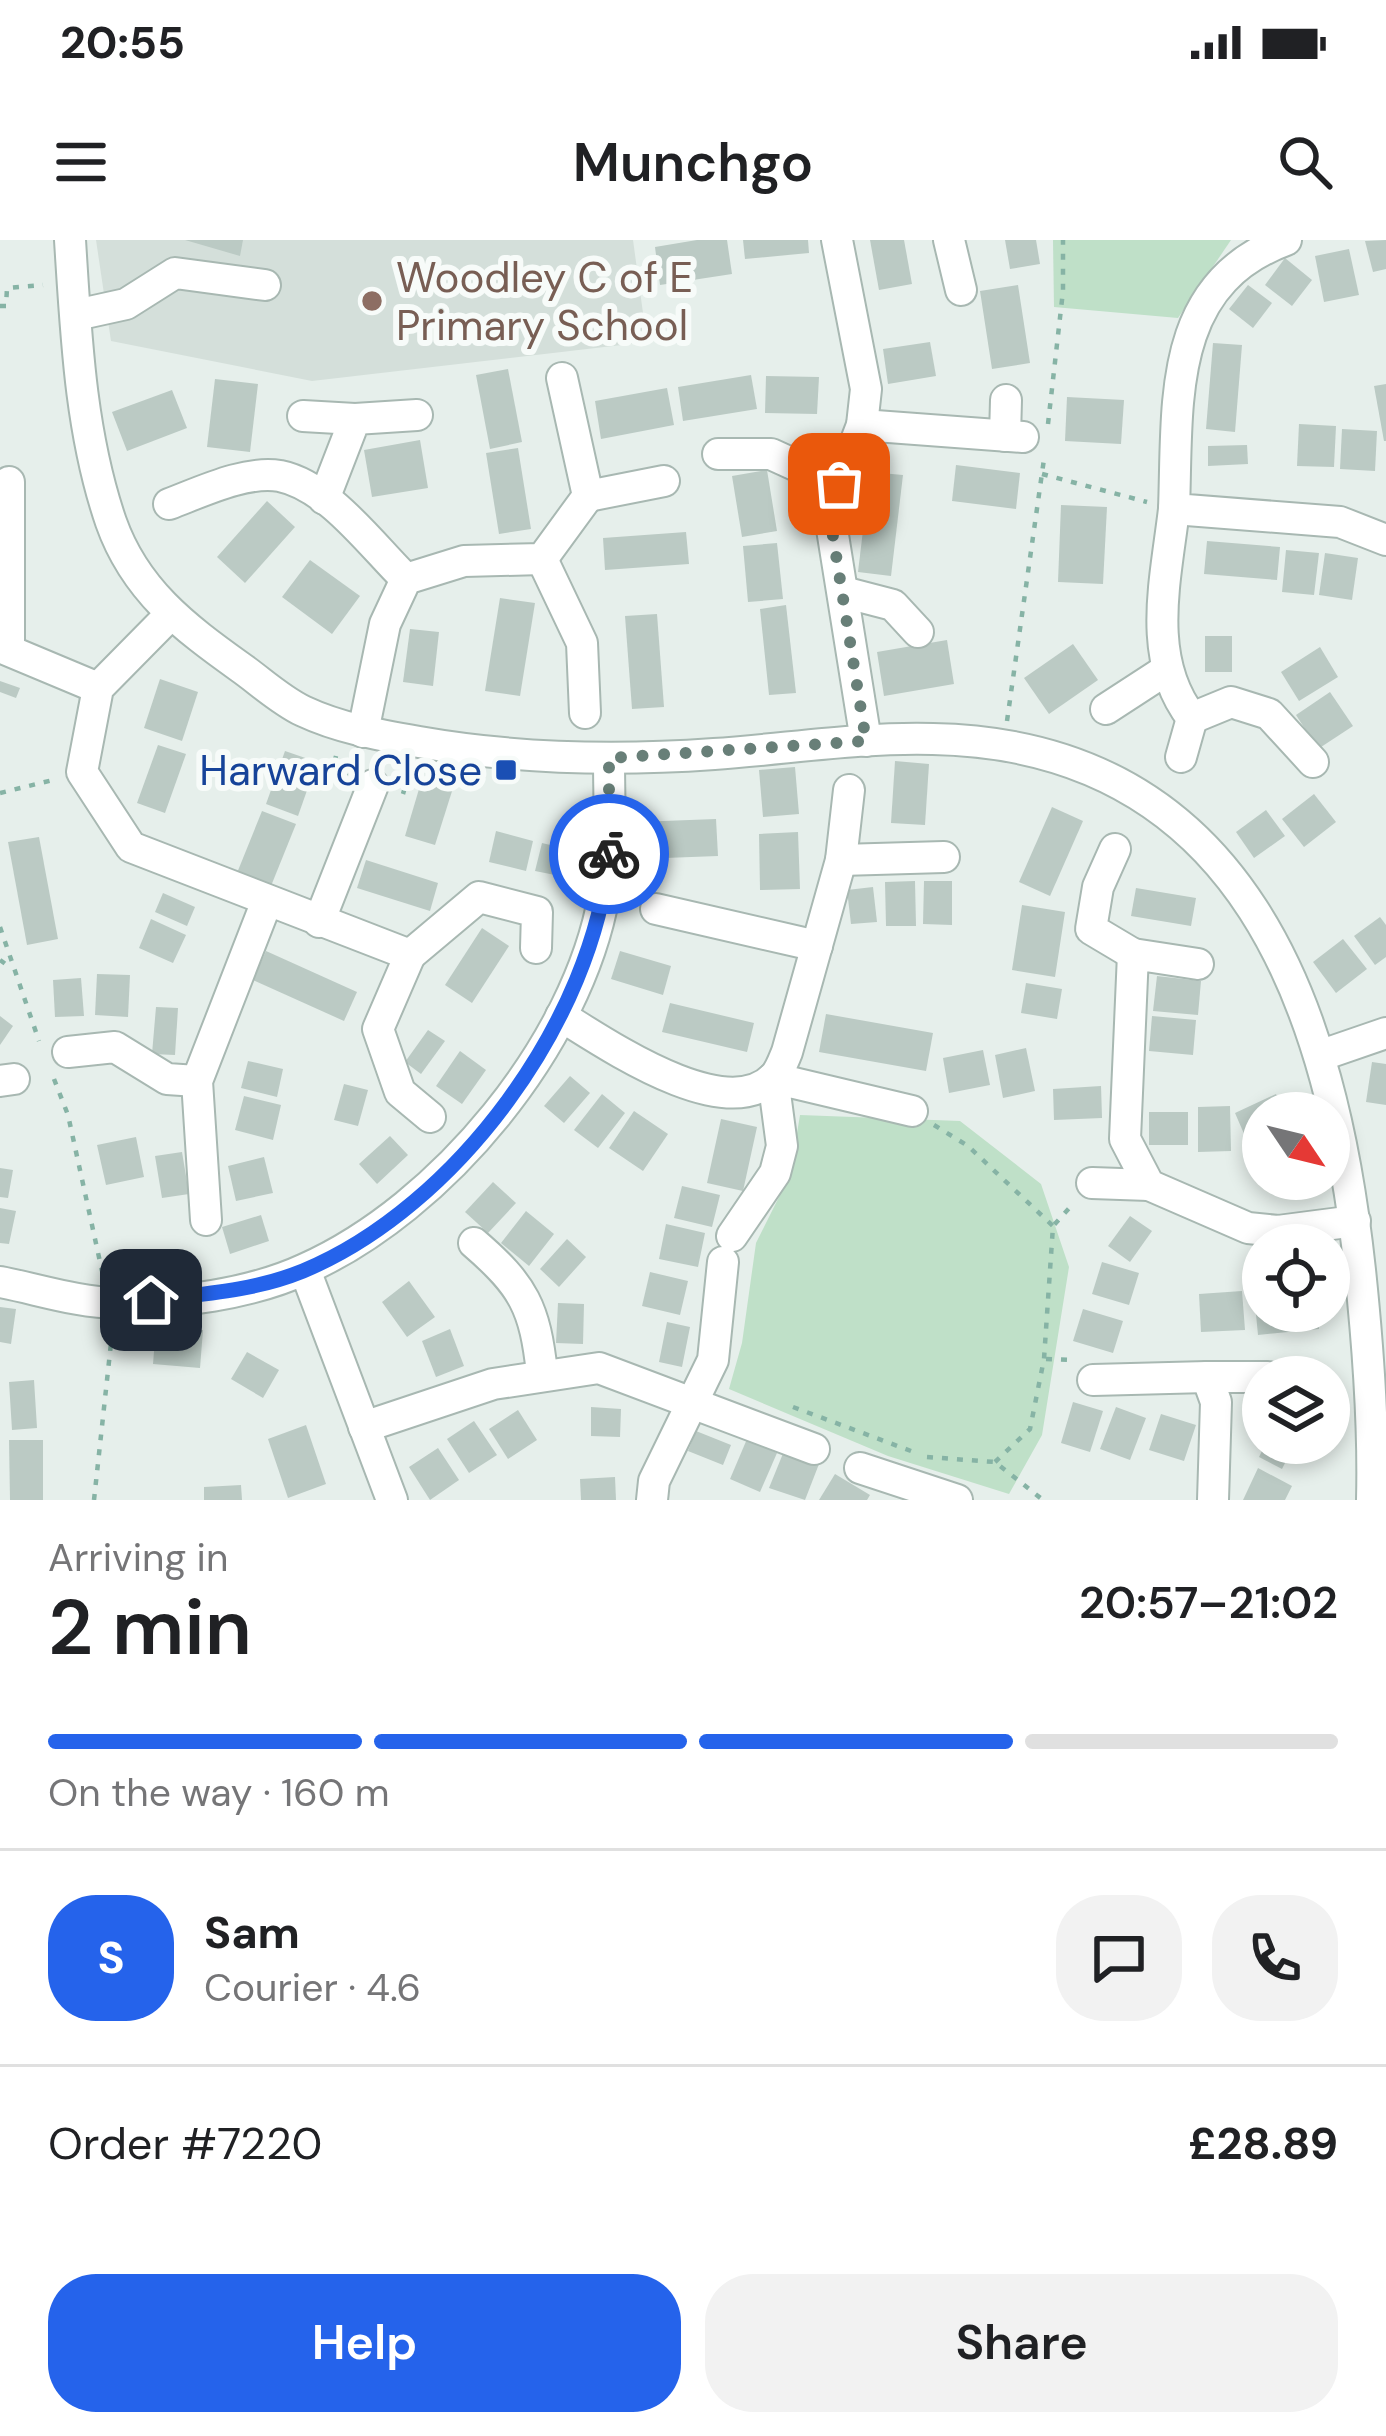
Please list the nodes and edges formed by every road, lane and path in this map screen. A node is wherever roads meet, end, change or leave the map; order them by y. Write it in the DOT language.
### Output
graph roads {
  1 [pos="70,240"];
  2 [pos="837,240"];
  3 [pos="950,240"];
  4 [pos="1064,240"];
  5 [pos="1286,240"];
  6 [pos="73,282"];
  7 [pos="265,285"];
  8 [pos="961,290"];
  9 [pos="0,306"];
  10 [pos="76,315"];
  11 [pos="562,379"];
  12 [pos="1006,400"];
  13 [pos="417,415"];
  14 [pos="303,416"];
  15 [pos="355,419"];
  16 [pos="862,425"];
  17 [pos="718,454"];
  18 [pos="1042,474"];
  19 [pos="664,481"];
  20 [pos="9,482"];
  21 [pos="839,484"];
  22 [pos="588,496"];
  23 [pos="324,499"];
  24 [pos="169,504"];
  25 [pos="1174,509"];
  26 [pos="1386,540"];
  27 [pos="542,559"];
  28 [pos="406,579"];
  29 [pos="843,592"];
  30 [pos="169,616"];
  31 [pos="918,632"];
  32 [pos="4,648"];
  33 [pos="1166,670"];
  34 [pos="98,688"];
  35 [pos="1106,709"];
  36 [pos="585,713"];
  37 [pos="1192,718"];
  38 [pos="363,732"];
  39 [pos="866,741"];
  40 [pos="1003,745"];
  41 [pos="609,758"];
  42 [pos="1181,758"];
  43 [pos="1313,762"];
  44 [pos="82,772"];
  45 [pos="373,785"];
  46 [pos="849,790"];
  47 [pos="0,793"];
  48 [pos="1114,849"];
  49 [pos="944,856"];
  50 [pos="842,860"];
  51 [pos="267,901"];
  52 [pos="656,909"];
  53 [pos="319,922"];
  54 [pos="0,927"];
  55 [pos="817,946"];
  56 [pos="536,948"];
  57 [pos="1133,954"];
  58 [pos="410,955"];
  59 [pos="0,960"];
  60 [pos="1198,964"];
  61 [pos="11,968"];
  62 [pos="561,1016"];
  63 [pos="1386,1033"];
  64 [pos="1322,1055"];
  65 [pos="55,1060"];
  66 [pos="773,1078"];
  67 [pos="197,1081"];
  68 [pos="912,1111"];
  69 [pos="430,1117"];
  70 [pos="1092,1183"];
  71 [pos="1149,1185"];
  72 [pos="206,1220"];
  73 [pos="1354,1220"];
  74 [pos="1053,1226"];
  75 [pos="474,1243"];
  76 [pos="304,1270"];
  77 [pos="0,1282"];
  78 [pos="115,1303"];
  79 [pos="542,1373"];
  80 [pos="1208,1377"];
  81 [pos="1242,1377"];
  82 [pos="1093,1380"];
  83 [pos="689,1406"];
  84 [pos="778,1408"];
  85 [pos="364,1427"];
  86 [pos="814,1449"];
  87 [pos="995,1462"];
  88 [pos="860,1468"];
  89 [pos="94,1500"];
  90 [pos="392,1500"];
  91 [pos="652,1500"];
  92 [pos="957,1500"];
  93 [pos="1043,1500"];
  94 [pos="1213,1500"];
  95 [pos="1372,1500"];
  1 -- 6 [label="street"];
  2 -- 16 [label="street"];
  3 -- 8 [label="street"];
  4 -- 18 [label="path"];
  5 -- 25 [label="street"];
  6 -- 9 [label="path"];
  6 -- 10 [label="street"];
  7 -- 10 [label="street"];
  10 -- 30 [label="street"];
  11 -- 22 [label="street"];
  12 -- 16 [label="street"];
  13 -- 15 [label="street"];
  14 -- 15 [label="street"];
  15 -- 23 [label="street"];
  16 -- 21 [label="street"];
  17 -- 21 [label="street"];
  18 -- 25 [label="path"];
  18 -- 40 [label="path"];
  19 -- 22 [label="street"];
  20 -- 32 [label="street"];
  21 -- 29 [label="street"];
  22 -- 27 [label="street"];
  23 -- 24 [label="street"];
  23 -- 28 [label="street"];
  25 -- 26 [label="street"];
  25 -- 33 [label="street"];
  27 -- 28 [label="street"];
  27 -- 36 [label="street"];
  28 -- 38 [label="street"];
  29 -- 31 [label="street"];
  29 -- 39 [label="street"];
  30 -- 34 [label="street"];
  30 -- 38 [label="street"];
  32 -- 34 [label="street"];
  33 -- 35 [label="street"];
  33 -- 37 [label="street"];
  34 -- 44 [label="street"];
  37 -- 42 [label="street"];
  37 -- 43 [label="street"];
  38 -- 41 [label="street"];
  39 -- 40 [label="street"];
  39 -- 41 [label="street"];
  40 -- 64 [label="street"];
  41 -- 62 [label="street"];
  44 -- 47 [label="path"];
  44 -- 51 [label="street"];
  45 -- 53 [label="street"];
  46 -- 50 [label="street"];
  48 -- 57 [label="street"];
  49 -- 50 [label="street"];
  50 -- 55 [label="street"];
  51 -- 53 [label="street"];
  51 -- 67 [label="street"];
  52 -- 55 [label="street"];
  53 -- 58 [label="street"];
  54 -- 61 [label="path"];
  55 -- 66 [label="street"];
  56 -- 58 [label="street"];
  57 -- 60 [label="street"];
  57 -- 71 [label="street"];
  58 -- 69 [label="street"];
  59 -- 61 [label="path"];
  61 -- 65 [label="path"];
  62 -- 66 [label="street"];
  62 -- 76 [label="street"];
  63 -- 64 [label="street"];
  64 -- 73 [label="street"];
  65 -- 67 [label="street"];
  65 -- 78 [label="path"];
  66 -- 68 [label="street"];
  66 -- 83 [label="street"];
  67 -- 72 [label="street"];
  68 -- 74 [label="path"];
  70 -- 71 [label="street"];
  70 -- 74 [label="path"];
  71 -- 73 [label="street"];
  73 -- 95 [label="street"];
  74 -- 87 [label="path"];
  75 -- 79 [label="street"];
  76 -- 78 [label="street"];
  76 -- 85 [label="street"];
  77 -- 78 [label="street"];
  78 -- 89 [label="path"];
  79 -- 83 [label="street"];
  79 -- 85 [label="street"];
  80 -- 81 [label="street"];
  80 -- 82 [label="street"];
  80 -- 94 [label="street"];
  83 -- 86 [label="street"];
  83 -- 91 [label="street"];
  84 -- 87 [label="path"];
  85 -- 90 [label="street"];
  87 -- 93 [label="path"];
  88 -- 92 [label="street"];
}
